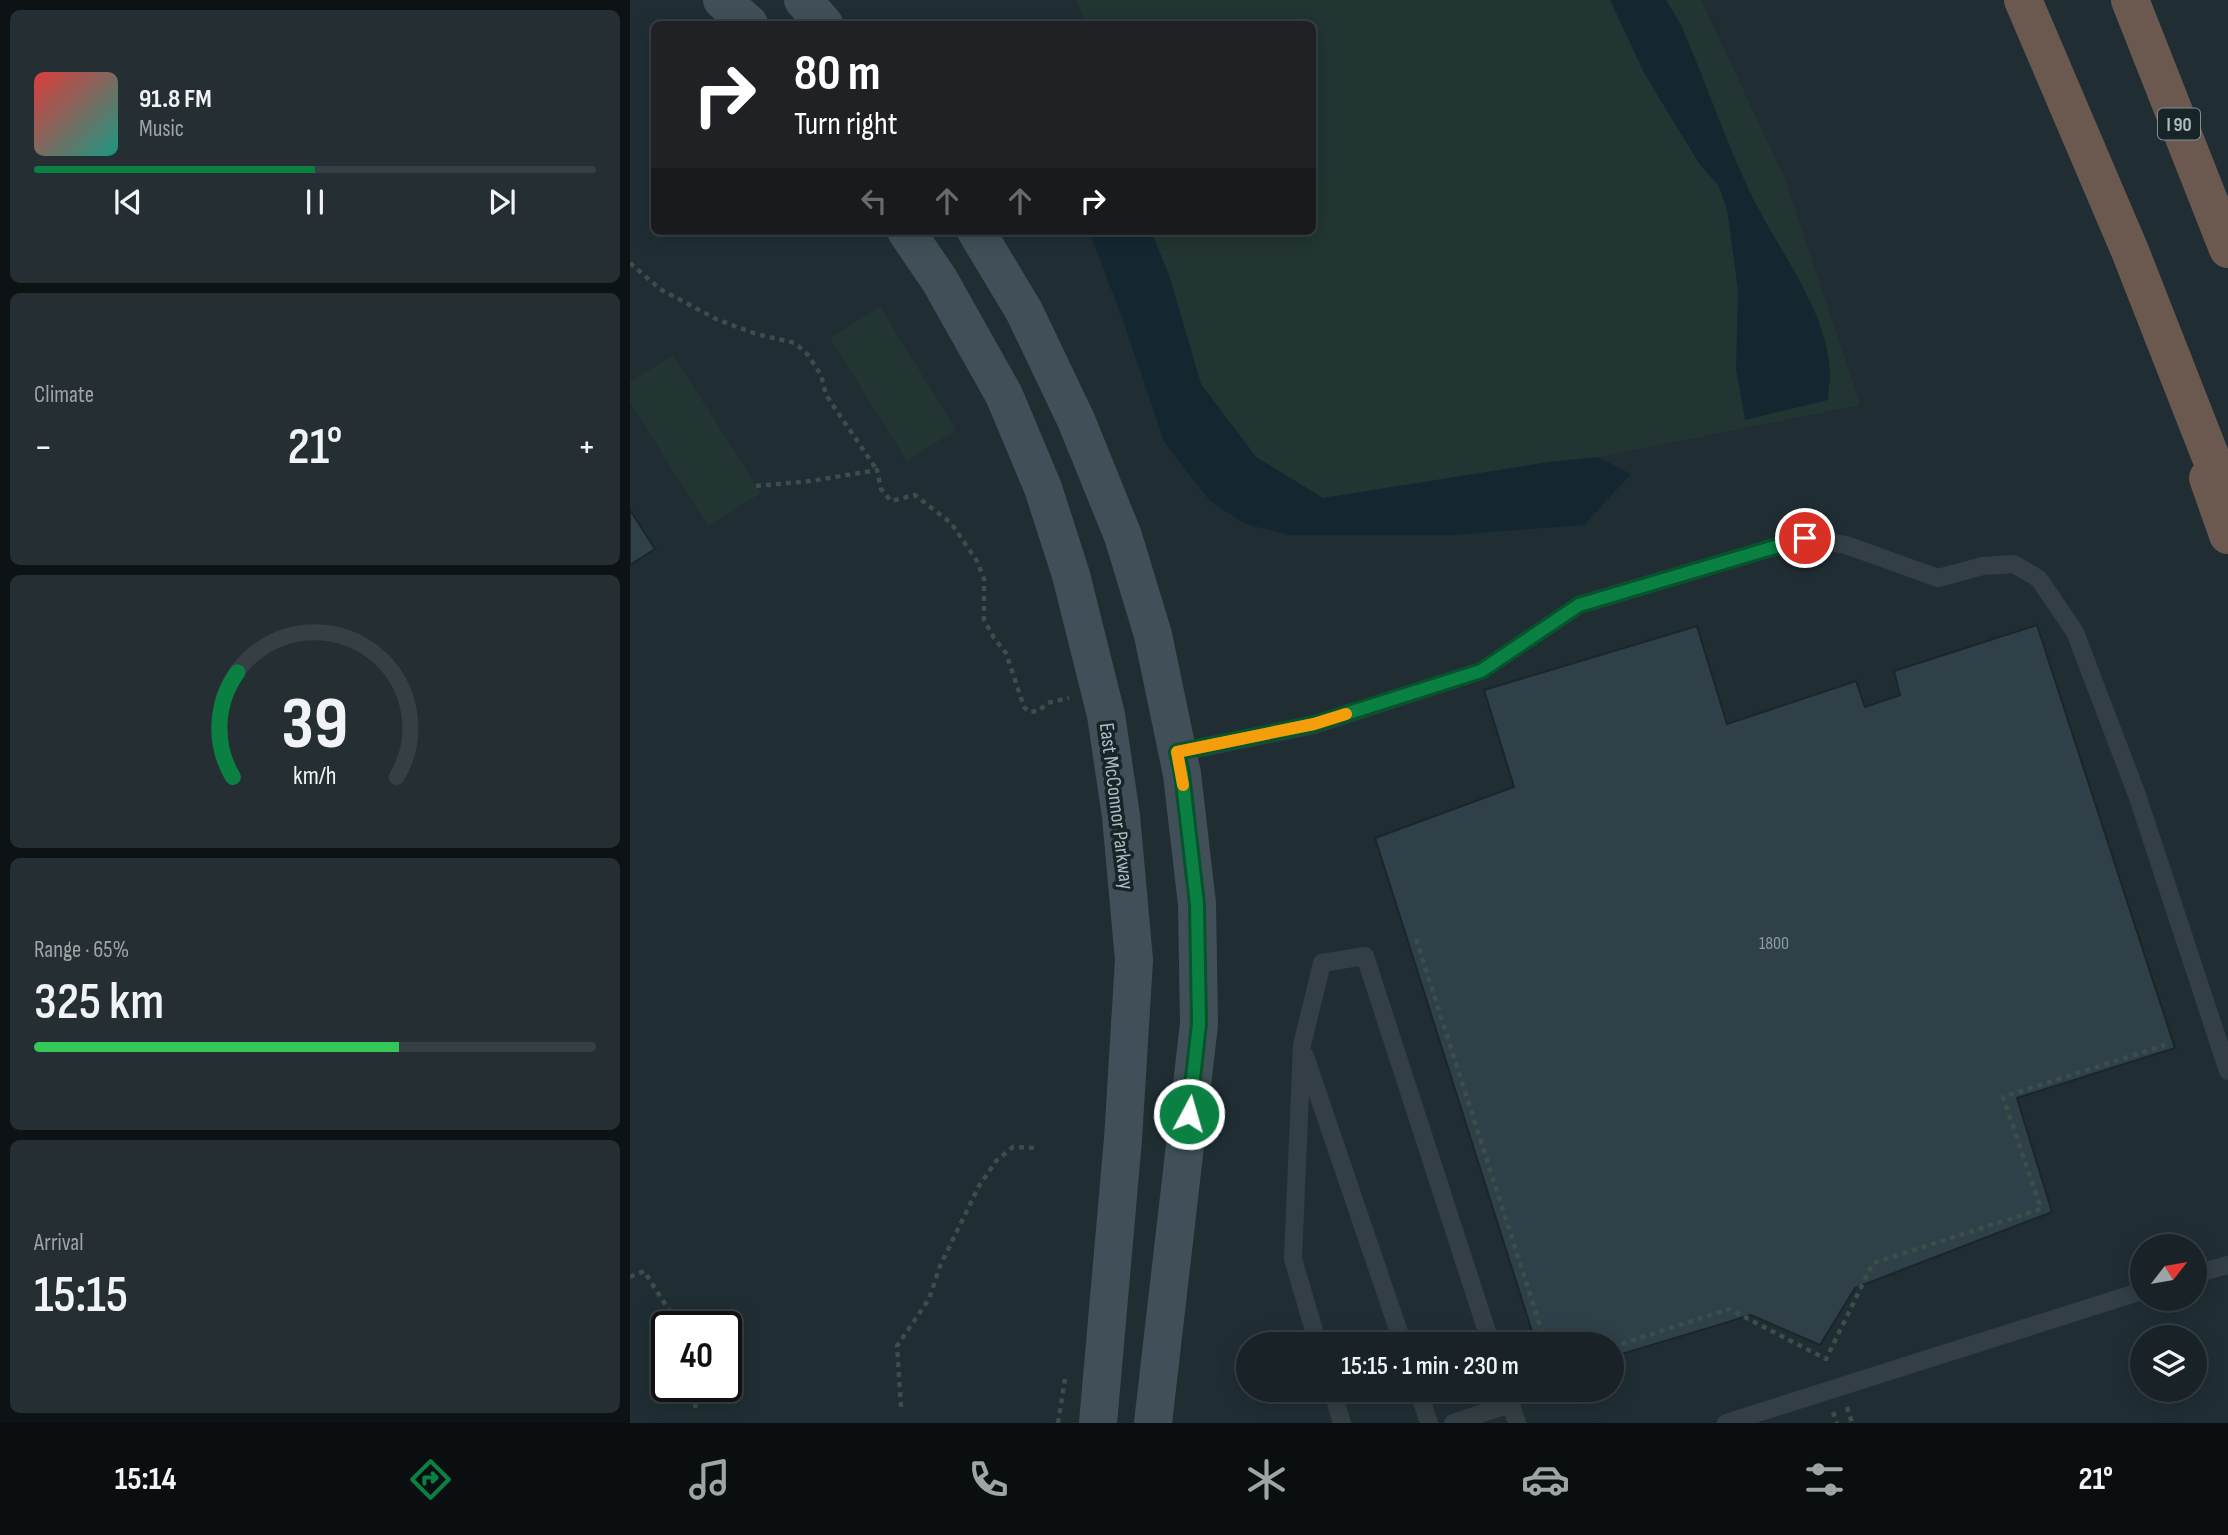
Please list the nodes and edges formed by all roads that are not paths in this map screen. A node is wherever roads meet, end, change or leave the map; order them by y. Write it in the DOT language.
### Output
graph roads {
  1 [pos="722,0"];
  2 [pos="803,0"];
  3 [pos="2023,0"];
  4 [pos="2130,0"];
  5 [pos="746,21"];
  6 [pos="821,21"];
  7 [pos="909,235"];
  8 [pos="978,235"];
  9 [pos="2228,249"];
  10 [pos="2130,251"];
  11 [pos="2228,501"];
  12 [pos="2228,535"];
  13 [pos="1177,752"];
  14 [pos="1302,1045"];
  15 [pos="2228,1071"];
  16 [pos="2228,1265"];
  17 [pos="2207,1271"];
  18 [pos="2130,1295"];
  19 [pos="1314,1332"];
  20 [pos="1399,1332"];
  21 [pos="1487,1332"];
  22 [pos="1336,1402"];
  23 [pos="1422,1402"];
  24 [pos="1496,1402"];
  25 [pos="1510,1402"];
  26 [pos="1098,1423"];
  27 [pos="1153,1423"];
  28 [pos="1342,1423"];
  29 [pos="1429,1423"];
  30 [pos="1453,1423"];
  31 [pos="1517,1423"];
  32 [pos="1726,1423"];
  1 -- 5 [label="street"];
  2 -- 6 [label="street"];
  3 -- 10 [label="highway"];
  4 -- 9 [label="highway, I 90"];
  7 -- 26 [label="street, East McConnor Parkway"];
  8 -- 13 [label="street"];
  10 -- 11 [label="highway"];
  10 -- 12 [label="highway"];
  13 -- 15 [label="lane"];
  13 -- 27 [label="street"];
  14 -- 19 [label="lane"];
  14 -- 20 [label="lane"];
  14 -- 21 [label="lane"];
  16 -- 17 [label="lane"];
  18 -- 32 [label="lane"];
  22 -- 28 [label="lane"];
  23 -- 29 [label="lane"];
  24 -- 30 [label="lane"];
  25 -- 31 [label="lane"];
}
